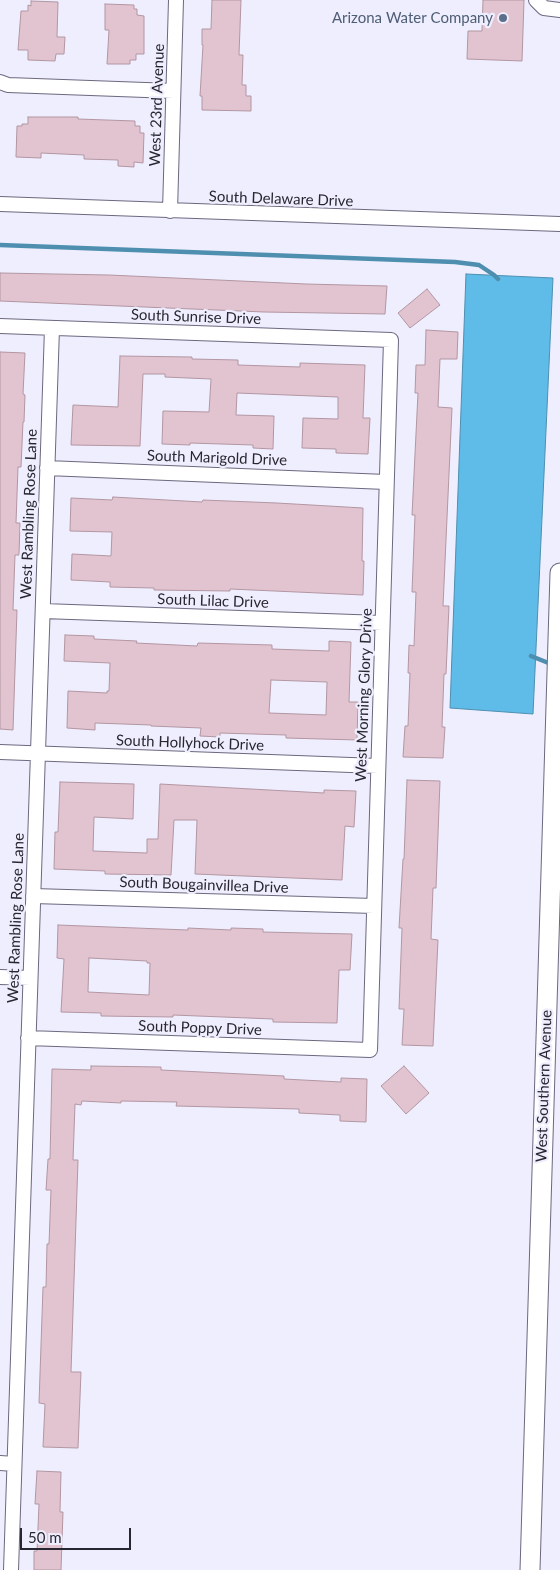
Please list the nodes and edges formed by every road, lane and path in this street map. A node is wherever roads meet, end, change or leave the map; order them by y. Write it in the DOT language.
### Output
graph roads {
  1 [pos="176,0"];
  2 [pos="536,0"];
  3 [pos="560,10"];
  4 [pos="0,82"];
  5 [pos="173,91"];
  6 [pos="0,204"];
  7 [pos="170,211"];
  8 [pos="560,224"];
  9 [pos="0,326"];
  10 [pos="52,328"];
  11 [pos="390,340"];
  12 [pos="47,468"];
  13 [pos="386,482"];
  14 [pos="560,573"];
  15 [pos="42,611"];
  16 [pos="382,623"];
  17 [pos="0,752"];
  18 [pos="38,754"];
  19 [pos="378,766"];
  20 [pos="33,896"];
  21 [pos="374,906"];
  22 [pos="0,977"];
  23 [pos="30,978"];
  24 [pos="28,1038"];
  25 [pos="370,1050"];
  26 [pos="0,1463"];
  27 [pos="14,1464"];
  28 [pos="11,1570"];
  29 [pos="530,1570"];
  1 -- 5 [label="street, West 23rd Avenue"];
  2 -- 3 [label="street"];
  4 -- 5 [label="street"];
  5 -- 7 [label="street, West 23rd Avenue"];
  6 -- 7 [label="street, South Delaware Drive"];
  7 -- 8 [label="street, South Delaware Drive"];
  9 -- 10 [label="street, South Sunrise Drive"];
  10 -- 11 [label="street, South Sunrise Drive"];
  10 -- 12 [label="street, West Rambling Rose Lane"];
  11 -- 13 [label="street, West Morning Glory Drive"];
  12 -- 13 [label="street, South Marigold Drive"];
  12 -- 15 [label="street, West Rambling Rose Lane"];
  13 -- 16 [label="street, West Morning Glory Drive"];
  14 -- 29 [label="main road, West Southern Avenue"];
  15 -- 16 [label="street, South Lilac Drive"];
  15 -- 18 [label="street, West Rambling Rose Lane"];
  16 -- 19 [label="street, West Morning Glory Drive"];
  17 -- 18 [label="street, South Hollyhock Drive"];
  18 -- 19 [label="street, South Hollyhock Drive"];
  18 -- 20 [label="street, West Rambling Rose Lane"];
  19 -- 21 [label="street, West Morning Glory Drive"];
  20 -- 21 [label="street, South Bougainvillea Drive"];
  20 -- 23 [label="street, West Rambling Rose Lane"];
  21 -- 25 [label="street, West Morning Glory Drive"];
  22 -- 23 [label="street"];
  23 -- 24 [label="street, West Rambling Rose Lane"];
  24 -- 25 [label="street, South Poppy Drive"];
  24 -- 27 [label="street, West Rambling Rose Lane"];
  26 -- 27 [label="street"];
  27 -- 28 [label="street, West Rambling Rose Lane"];
}
